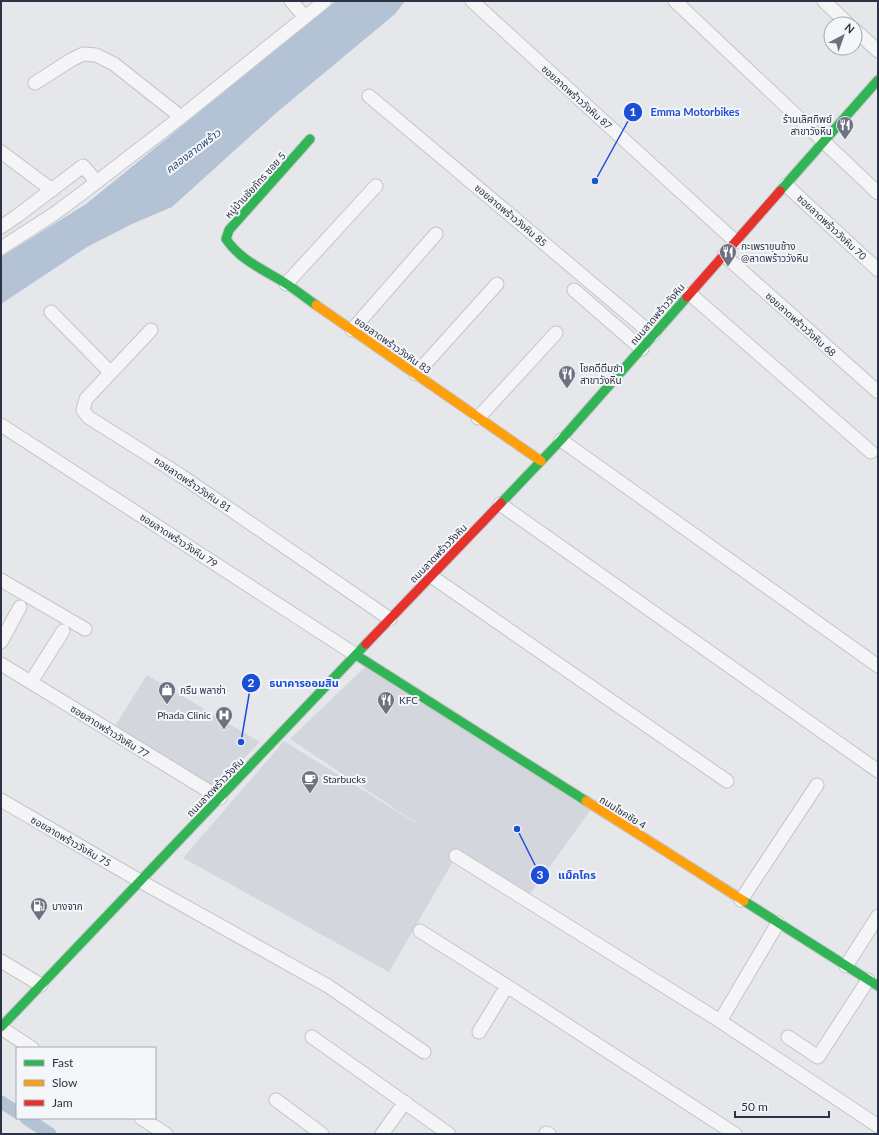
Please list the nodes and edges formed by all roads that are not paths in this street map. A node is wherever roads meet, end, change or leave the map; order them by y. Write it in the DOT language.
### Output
graph roads {
  1 [pos="291,1"];
  2 [pos="325,1"];
  3 [pos="472,1"];
  4 [pos="675,1"];
  5 [pos="824,1"];
  6 [pos="840,16"];
  7 [pos="305,17"];
  8 [pos="863,37"];
  9 [pos="878,51"];
  10 [pos="878,80"];
  11 [pos="35,83"];
  12 [pos="369,96"];
  13 [pos="181,117"];
  14 [pos="310,139"];
  15 [pos="824,142"];
  16 [pos="1,152"];
  17 [pos="96,182"];
  18 [pos="786,184"];
  19 [pos="376,186"];
  20 [pos="52,190"];
  21 [pos="878,193"];
  22 [pos="1,227"];
  23 [pos="436,234"];
  24 [pos="736,242"];
  25 [pos="1,248"];
  26 [pos="232,248"];
  27 [pos="724,255"];
  28 [pos="878,270"];
  29 [pos="286,284"];
  30 [pos="497,284"];
  31 [pos="574,290"];
  32 [pos="690,294"];
  33 [pos="51,312"];
  34 [pos="151,330"];
  35 [pos="352,330"];
  36 [pos="556,333"];
  37 [pos="653,335"];
  38 [pos="642,349"];
  39 [pos="110,372"];
  40 [pos="416,374"];
  41 [pos="878,392"];
  42 [pos="478,418"];
  43 [pos="1,425"];
  44 [pos="561,440"];
  45 [pos="871,452"];
  46 [pos="541,461"];
  47 [pos="500,504"];
  48 [pos="431,576"];
  49 [pos="1,580"];
  50 [pos="20,607"];
  51 [pos="390,619"];
  52 [pos="85,629"];
  53 [pos="63,631"];
  54 [pos="1,642"];
  55 [pos="356,655"];
  56 [pos="1,664"];
  57 [pos="878,666"];
  58 [pos="31,682"];
  59 [pos="878,771"];
  60 [pos="727,781"];
  61 [pos="817,785"];
  62 [pos="220,798"];
  63 [pos="1,800"];
  64 [pos="456,856"];
  65 [pos="140,881"];
  66 [pos="740,900"];
  67 [pos="878,916"];
  68 [pos="778,924"];
  69 [pos="420,932"];
  70 [pos="1,961"];
  71 [pos="846,966"];
  72 [pos="873,983"];
  73 [pos="41,985"];
  74 [pos="506,986"];
  75 [pos="720,1021"];
  76 [pos="1,1028"];
  77 [pos="479,1032"];
  78 [pos="312,1037"];
  79 [pos="788,1037"];
  80 [pos="30,1047"];
  81 [pos="424,1052"];
  82 [pos="276,1100"];
  83 [pos="405,1102"];
  84 [pos="144,1119"];
  85 [pos="878,1126"];
  86 [pos="166,1134"];
  87 [pos="322,1134"];
  88 [pos="382,1134"];
  89 [pos="449,1134"];
  90 [pos="735,1134"];
  1 -- 7 [label="street"];
  2 -- 7 [label="street"];
  3 -- 24 [label="street, ซอยลาดพร้าววังหิน 87"];
  4 -- 15 [label="street"];
  5 -- 6 [label="street"];
  7 -- 13 [label="street"];
  8 -- 9 [label="street"];
  10 -- 15 [label="main road, ถนนลาดพร้าววังหิน"];
  11 -- 13 [label="street"];
  12 -- 37 [label="street, ซอยลาดพร้าววังหิน 85"];
  13 -- 17 [label="street"];
  14 -- 26 [label="main road, หมู่บ้านชัยภัทร ซอย 5"];
  15 -- 18 [label="main road, ถนนลาดพร้าววังหิน"];
  15 -- 21 [label="street"];
  16 -- 20 [label="street"];
  17 -- 20 [label="street"];
  17 -- 25 [label="street"];
  18 -- 24 [label="main road, ถนนลาดพร้าววังหิน"];
  18 -- 28 [label="street, ซอยลาดพร้าววังหิน 70"];
  19 -- 29 [label="street"];
  20 -- 22 [label="street"];
  23 -- 35 [label="street"];
  24 -- 27 [label="main road, ถนนลาดพร้าววังหิน"];
  26 -- 29 [label="main road, ซอยลาดพร้าววังหิน 83"];
  27 -- 32 [label="main road, ถนนลาดพร้าววังหิน"];
  27 -- 41 [label="street, ซอยลาดพร้าววังหิน 68"];
  29 -- 35 [label="main road, ซอยลาดพร้าววังหิน 83"];
  30 -- 40 [label="street"];
  31 -- 38 [label="street"];
  32 -- 37 [label="main road, ถนนลาดพร้าววังหิน"];
  32 -- 45 [label="street"];
  33 -- 39 [label="street"];
  34 -- 39 [label="street, ซอยลาดพร้าววังหิน 81"];
  35 -- 40 [label="main road, ซอยลาดพร้าววังหิน 83"];
  36 -- 42 [label="street"];
  37 -- 38 [label="main road, ถนนลาดพร้าววังหิน"];
  38 -- 44 [label="main road, ถนนลาดพร้าววังหิน"];
  39 -- 51 [label="street, ซอยลาดพร้าววังหิน 81"];
  40 -- 42 [label="main road, ซอยลาดพร้าววังหิน 83"];
  42 -- 46 [label="main road, ซอยลาดพร้าววังหิน 83"];
  43 -- 55 [label="street, ซอยลาดพร้าววังหิน 79"];
  44 -- 46 [label="main road, ถนนลาดพร้าววังหิน"];
  44 -- 57 [label="street"];
  46 -- 47 [label="main road, ถนนลาดพร้าววังหิน"];
  47 -- 48 [label="main road, ถนนลาดพร้าววังหิน"];
  47 -- 59 [label="street"];
  48 -- 51 [label="main road, ถนนลาดพร้าววังหิน"];
  48 -- 60 [label="street"];
  49 -- 52 [label="street"];
  50 -- 54 [label="street"];
  51 -- 55 [label="main road, ถนนลาดพร้าววังหิน"];
  53 -- 58 [label="street"];
  55 -- 62 [label="main road, ถนนลาดพร้าววังหิน"];
  55 -- 66 [label="main road, ถนนโชคชัย 4"];
  56 -- 58 [label="street, ซอยลาดพร้าววังหิน 77"];
  58 -- 62 [label="street, ซอยลาดพร้าววังหิน 77"];
  61 -- 66 [label="street"];
  62 -- 65 [label="main road, ถนนลาดพร้าววังหิน"];
  63 -- 65 [label="street, ซอยลาดพร้าววังหิน 75"];
  64 -- 75 [label="street"];
  65 -- 73 [label="main road, ถนนลาดพร้าววังหิน"];
  65 -- 81 [label="street, ซอยลาดพร้าววังหิน 75"];
  66 -- 68 [label="main road, ถนนโชคชัย 4"];
  67 -- 71 [label="street"];
  68 -- 71 [label="main road, ถนนโชคชัย 4"];
  68 -- 75 [label="street"];
  69 -- 74 [label="street"];
  70 -- 73 [label="street"];
  71 -- 72 [label="main road, ถนนโชคชัย 4"];
  72 -- 79 [label="street"];
  73 -- 76 [label="main road, ถนนลาดพร้าววังหิน"];
  74 -- 77 [label="street"];
  74 -- 90 [label="street"];
  75 -- 85 [label="street"];
  76 -- 80 [label="street"];
  78 -- 83 [label="street"];
  82 -- 87 [label="street"];
  83 -- 88 [label="street"];
  83 -- 89 [label="street"];
  84 -- 86 [label="street"];
}
